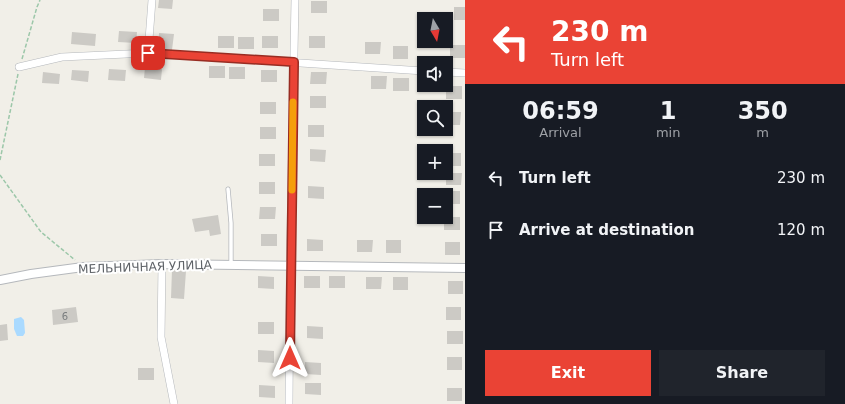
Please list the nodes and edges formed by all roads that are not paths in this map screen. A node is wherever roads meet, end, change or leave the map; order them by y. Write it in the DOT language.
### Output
graph roads {
  1 [pos="152,0"];
  2 [pos="295,0"];
  3 [pos="148,53"];
  4 [pos="294,62"];
  5 [pos="19,67"];
  6 [pos="417,71"];
  7 [pos="453,72"];
  8 [pos="465,73"];
  9 [pos="228,189"];
  10 [pos="162,264"];
  11 [pos="231,264"];
  12 [pos="290,265"];
  13 [pos="465,268"];
  14 [pos="0,280"];
  15 [pos="174,404"];
  16 [pos="289,404"];
  1 -- 3 [label="street"];
  2 -- 4 [label="street"];
  3 -- 4 [label="street"];
  3 -- 5 [label="street"];
  4 -- 6 [label="street"];
  4 -- 12 [label="street"];
  7 -- 8 [label="street"];
  9 -- 11 [label="lane"];
  10 -- 11 [label="street, МЕЛЬНИЧНАЯ УЛИЦА"];
  10 -- 14 [label="street, МЕЛЬНИЧНАЯ УЛИЦА"];
  10 -- 15 [label="street"];
  11 -- 12 [label="street, МЕЛЬНИЧНАЯ УЛИЦА"];
  12 -- 13 [label="street, МЕЛЬНИЧНАЯ УЛИЦА"];
  12 -- 16 [label="street"];
}
